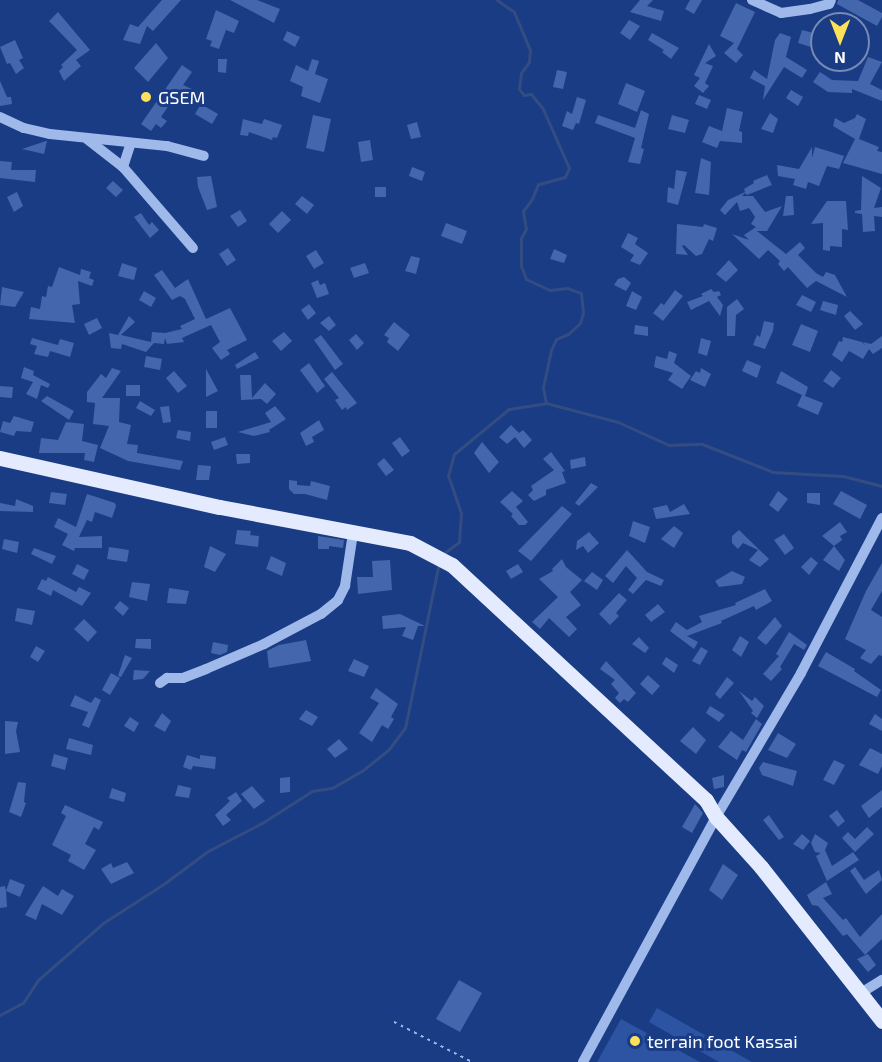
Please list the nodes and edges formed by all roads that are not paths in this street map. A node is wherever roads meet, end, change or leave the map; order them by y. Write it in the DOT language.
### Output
graph roads {
  1 [pos="752,0"];
  2 [pos="831,0"];
  3 [pos="0,117"];
  4 [pos="87,138"];
  5 [pos="131,143"];
  6 [pos="204,156"];
  7 [pos="123,167"];
  8 [pos="193,248"];
  9 [pos="0,458"];
  10 [pos="882,518"];
  11 [pos="353,533"];
  12 [pos="160,683"];
  13 [pos="716,818"];
  14 [pos="882,980"];
  15 [pos="861,993"];
  16 [pos="882,1022"];
  17 [pos="583,1062"];
  1 -- 2 [label="street"];
  3 -- 4 [label="street"];
  4 -- 5 [label="street"];
  4 -- 7 [label="street"];
  5 -- 6 [label="street"];
  5 -- 7 [label="street"];
  7 -- 8 [label="street"];
  9 -- 11 [label="main road"];
  10 -- 13 [label="street"];
  11 -- 12 [label="street"];
  11 -- 13 [label="main road"];
  13 -- 15 [label="main road"];
  13 -- 17 [label="street"];
  14 -- 15 [label="street"];
  15 -- 16 [label="main road"];
}
